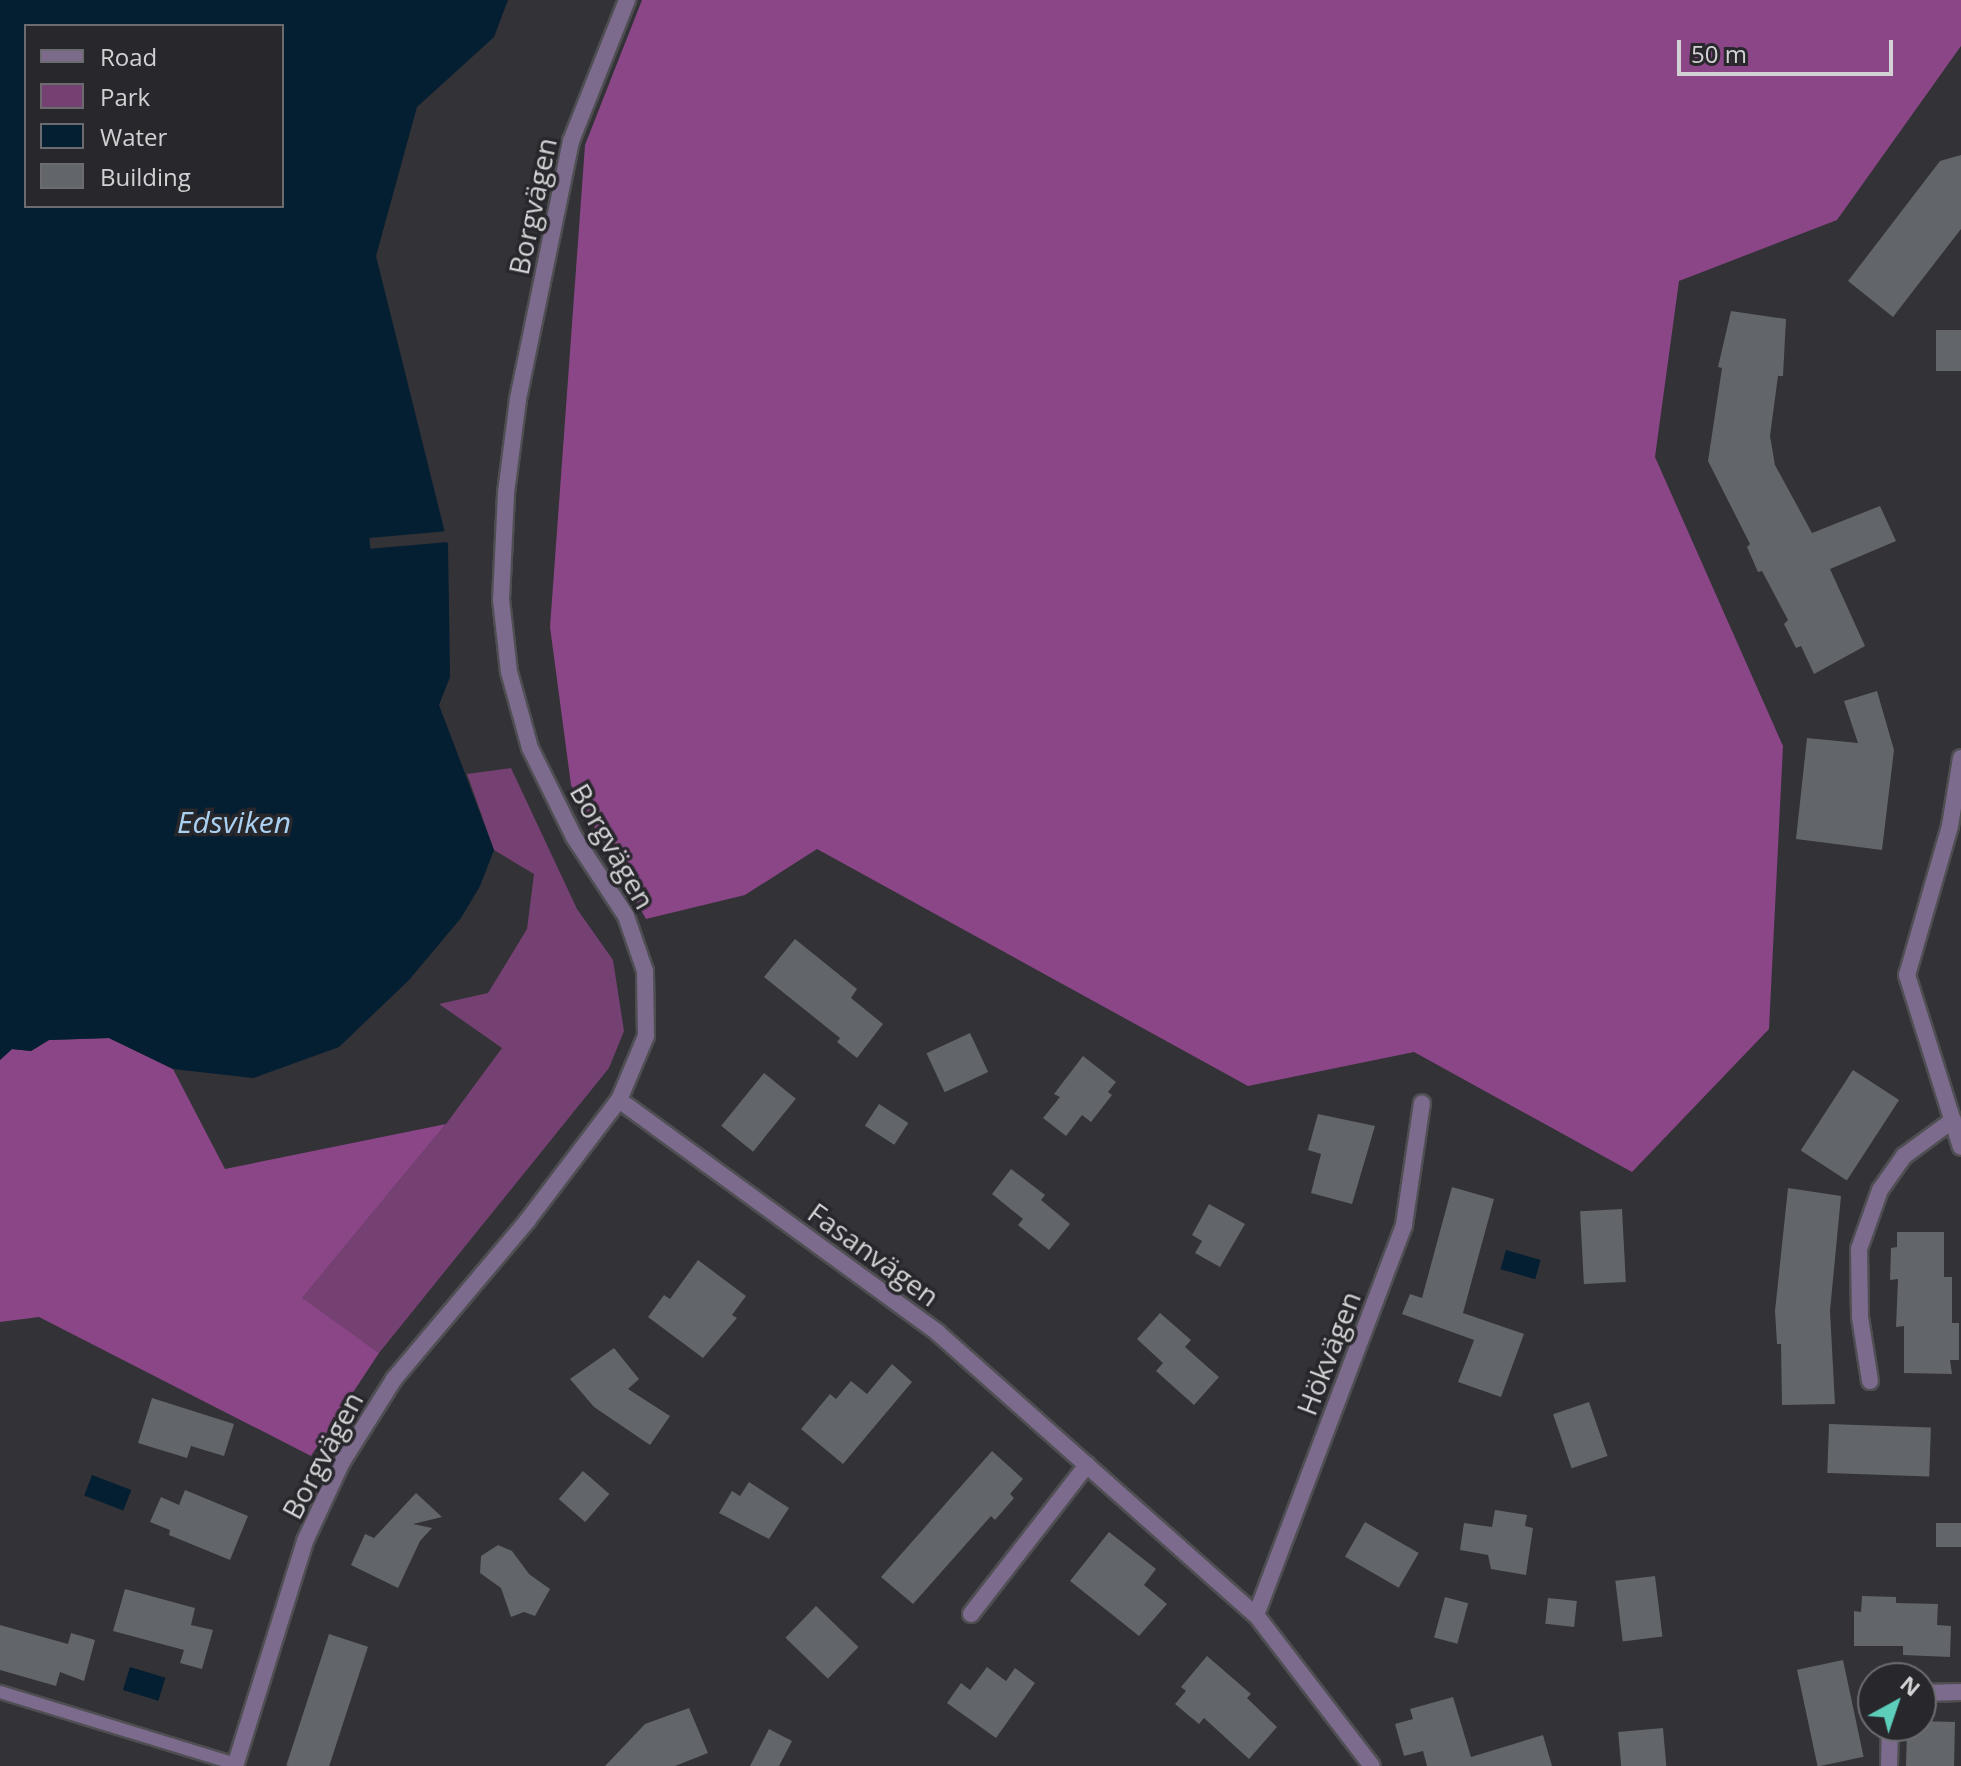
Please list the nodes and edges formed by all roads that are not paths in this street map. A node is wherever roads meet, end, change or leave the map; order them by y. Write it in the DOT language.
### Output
graph roads {
  1 [pos="627,0"];
  2 [pos="1961,758"];
  3 [pos="619,1100"];
  4 [pos="1422,1103"];
  5 [pos="1953,1120"];
  6 [pos="1961,1147"];
  7 [pos="1870,1381"];
  8 [pos="1087,1465"];
  9 [pos="971,1614"];
  10 [pos="1256,1615"];
  11 [pos="0,1692"];
  12 [pos="1961,1692"];
  13 [pos="1937,1693"];
  14 [pos="1890,1742"];
  15 [pos="235,1765"];
  16 [pos="1372,1766"];
  17 [pos="1889,1766"];
  1 -- 3 [label="street, Borgvägen"];
  2 -- 5 [label="street"];
  3 -- 8 [label="street, Fasanvägen"];
  3 -- 15 [label="street, Borgvägen"];
  4 -- 10 [label="street, Hökvägen"];
  5 -- 6 [label="street"];
  5 -- 7 [label="street"];
  8 -- 9 [label="street"];
  8 -- 10 [label="street, Fasanvägen"];
  10 -- 16 [label="street, Fasanvägen"];
  11 -- 15 [label="lane"];
  12 -- 13 [label="street"];
  14 -- 17 [label="street"];
}
